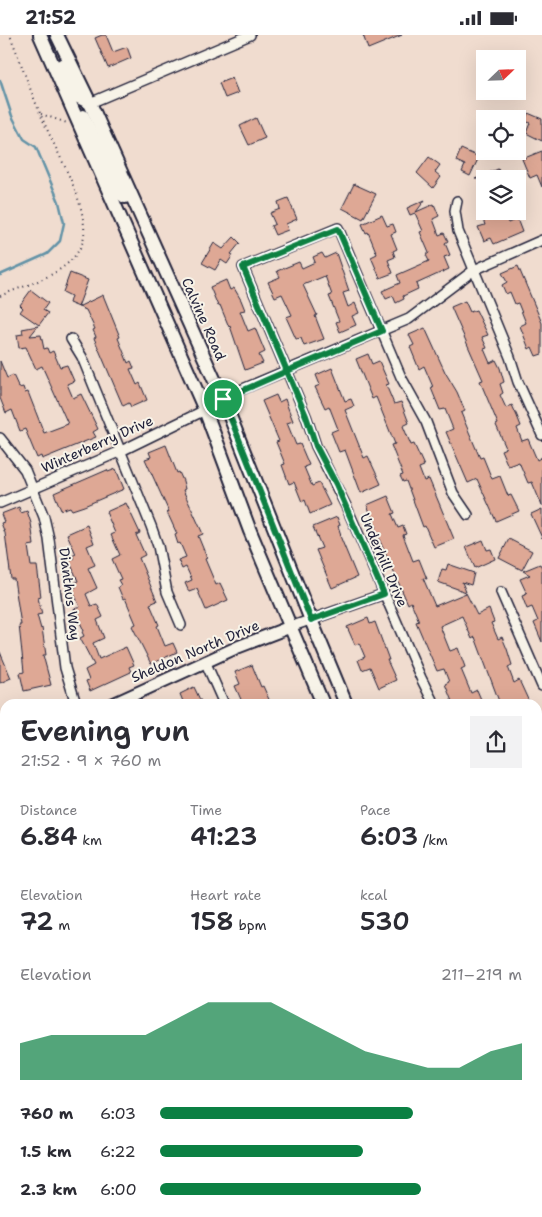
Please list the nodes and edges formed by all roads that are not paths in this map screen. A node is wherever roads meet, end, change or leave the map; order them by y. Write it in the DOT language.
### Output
graph roads {
  1 [pos="42,35"];
  2 [pos="57,35"];
  3 [pos="250,35"];
  4 [pos="90,103"];
  5 [pos="73,111"];
  6 [pos="132,199"];
  7 [pos="457,201"];
  8 [pos="542,241"];
  9 [pos="474,270"];
  10 [pos="382,331"];
  11 [pos="70,339"];
  12 [pos="287,371"];
  13 [pos="223,399"];
  14 [pos="205,410"];
  15 [pos="542,435"];
  16 [pos="0,438"];
  17 [pos="120,451"];
  18 [pos="33,488"];
  19 [pos="0,503"];
  20 [pos="468,515"];
  21 [pos="501,592"];
  22 [pos="384,594"];
  23 [pos="311,620"];
  24 [pos="181,625"];
  25 [pos="290,627"];
  26 [pos="205,661"];
  27 [pos="542,686"];
  28 [pos="74,699"];
  29 [pos="124,699"];
  30 [pos="222,699"];
  31 [pos="322,699"];
  32 [pos="344,699"];
  33 [pos="432,699"];
  1 -- 4 [label="main road"];
  1 -- 5 [label="main road"];
  2 -- 4 [label="main road, Calvine Road"];
  3 -- 4 [label="street"];
  4 -- 6 [label="main road, Calvine Road"];
  5 -- 6 [label="main road"];
  5 -- 14 [label="main road"];
  6 -- 13 [label="main road, Calvine Road"];
  7 -- 9 [label="street"];
  8 -- 9 [label="street"];
  9 -- 10 [label="street"];
  9 -- 15 [label="street"];
  10 -- 12 [label="street"];
  10 -- 12 [label="street, Underhill Drive"];
  10 -- 20 [label="street"];
  11 -- 17 [label="street"];
  12 -- 13 [label="street"];
  12 -- 22 [label="street, Underhill Drive"];
  13 -- 23 [label="main road, Calvine Road"];
  14 -- 17 [label="street, Winterberry Drive"];
  14 -- 25 [label="main road"];
  16 -- 18 [label="street, Dianthus Way"];
  17 -- 18 [label="street, Winterberry Drive"];
  17 -- 24 [label="street"];
  18 -- 19 [label="street, Winterberry Drive"];
  18 -- 28 [label="street, Dianthus Way"];
  21 -- 27 [label="street"];
  22 -- 23 [label="street"];
  22 -- 33 [label="street, Underhill Drive"];
  23 -- 25 [label="street"];
  23 -- 32 [label="main road, Calvine Road"];
  25 -- 26 [label="street, Sheldon North Drive"];
  25 -- 31 [label="main road"];
  26 -- 29 [label="street, Sheldon North Drive"];
  26 -- 30 [label="street"];
}
